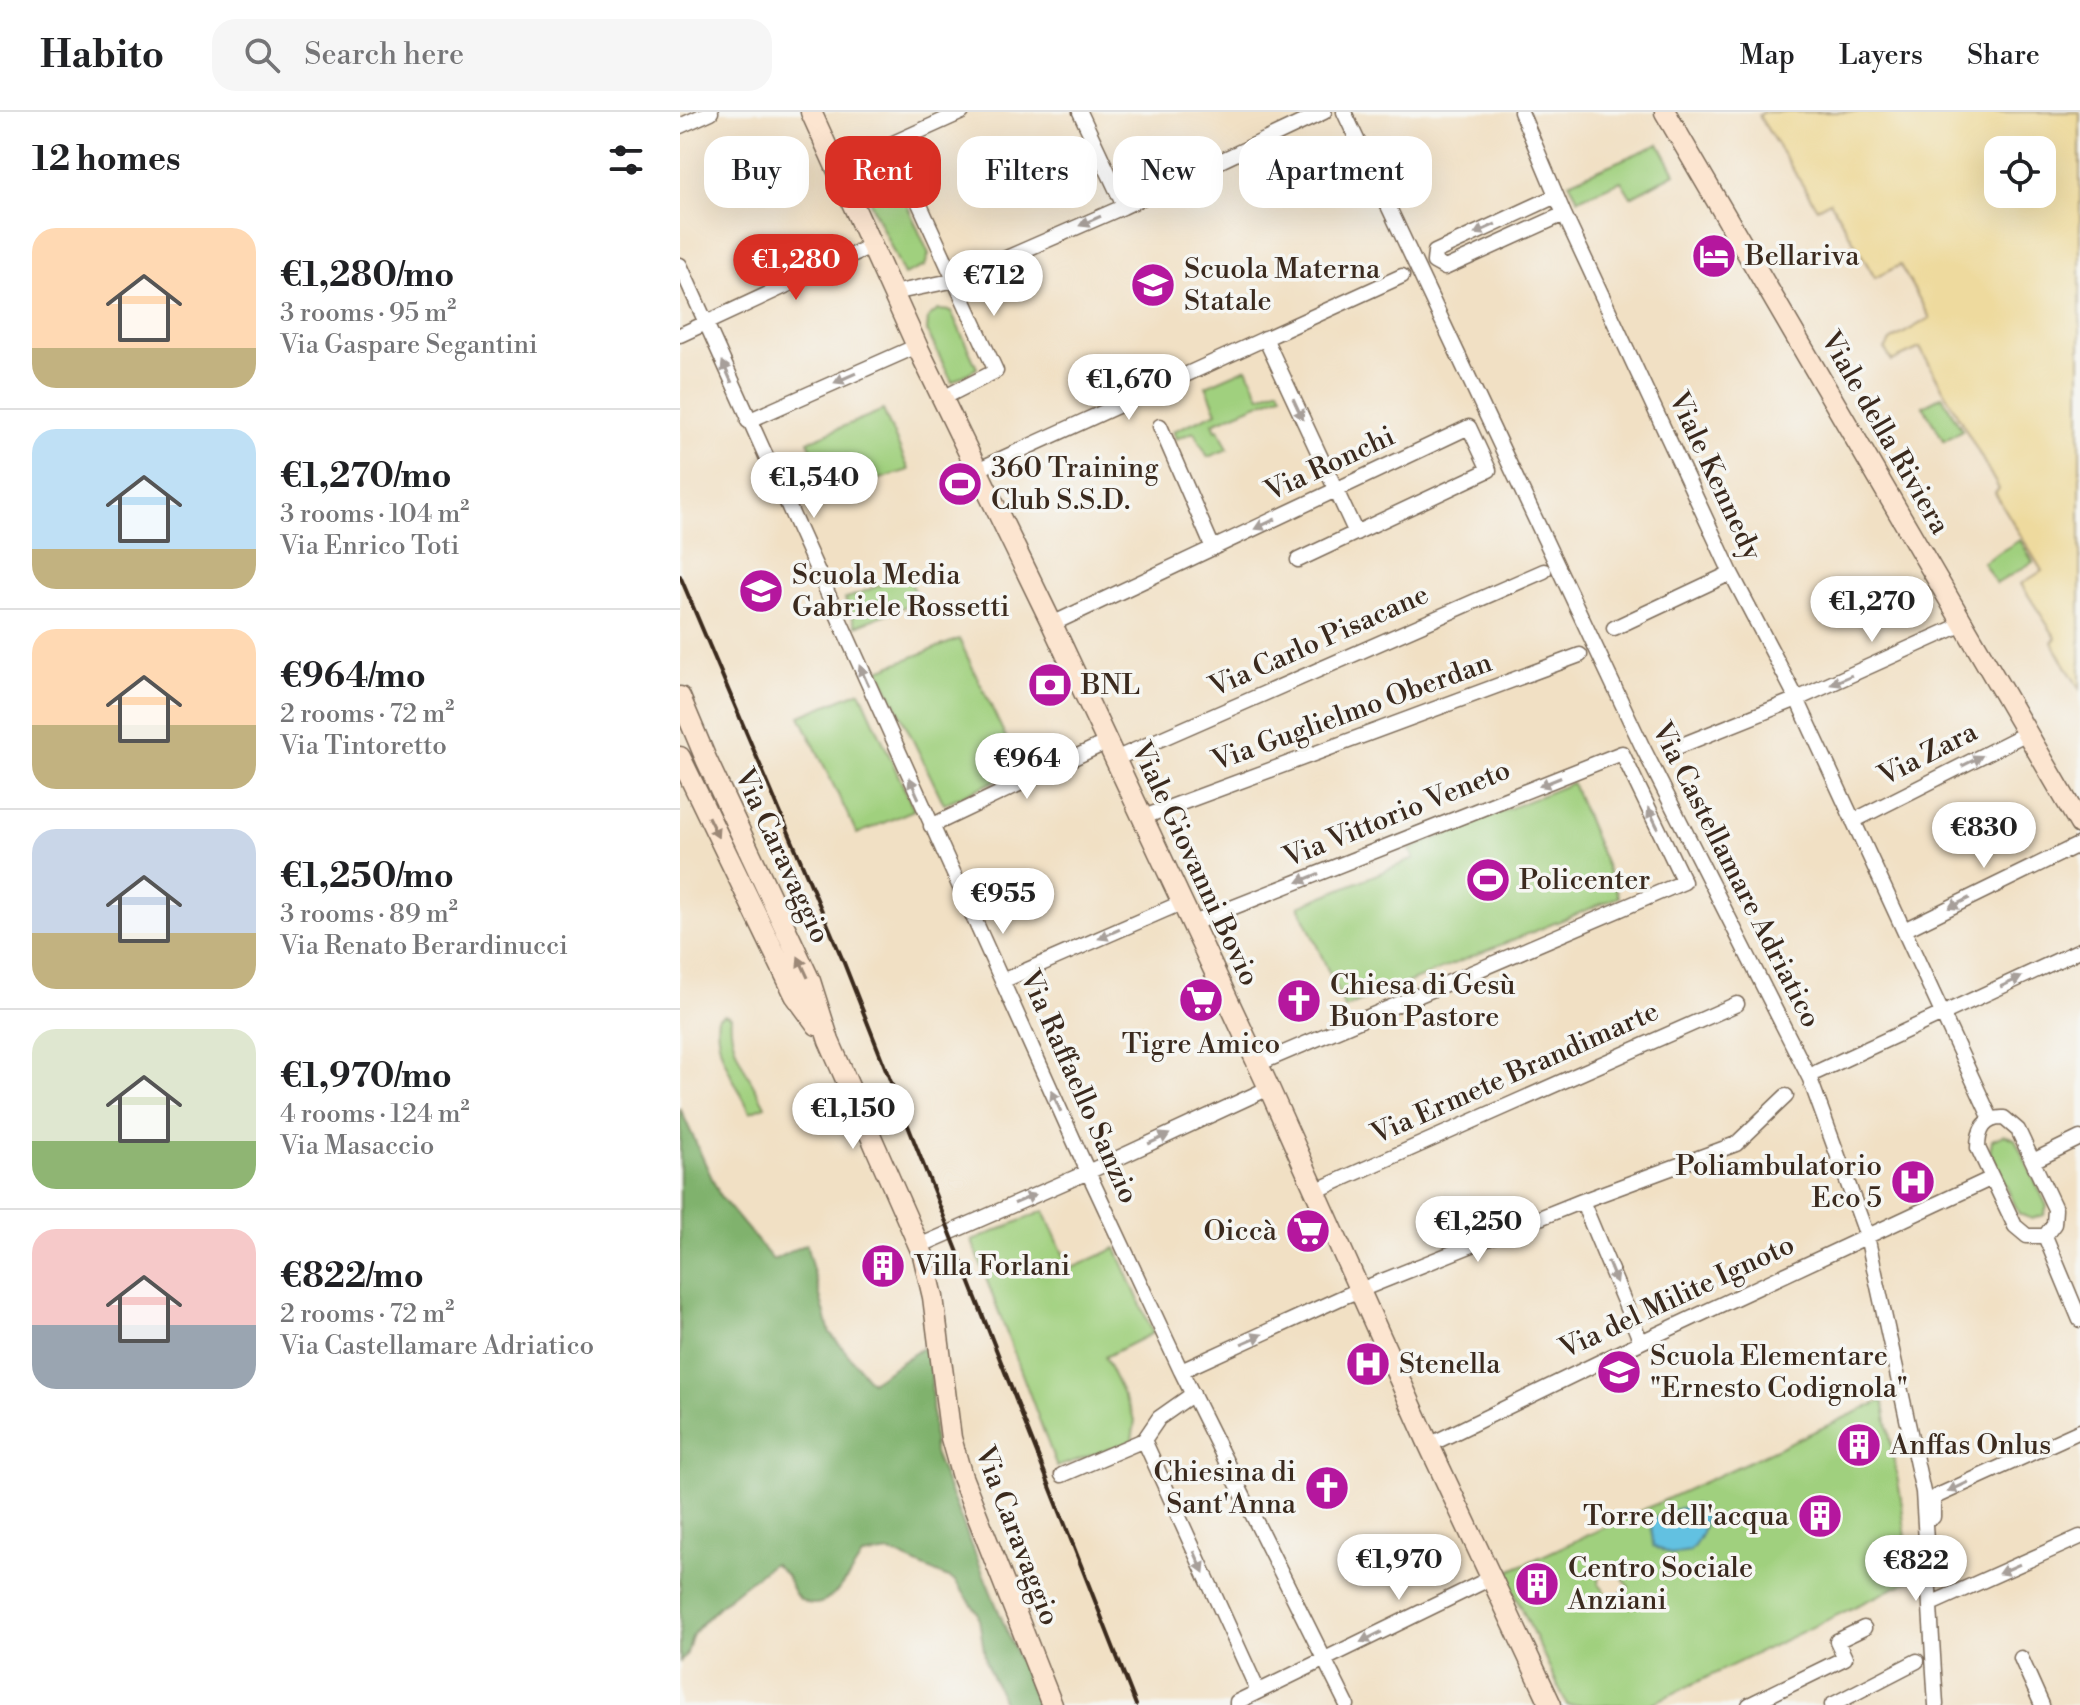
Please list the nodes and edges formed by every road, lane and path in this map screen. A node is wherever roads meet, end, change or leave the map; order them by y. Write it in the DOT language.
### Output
graph roads {
  1 [pos="711,112"];
  2 [pos="811,112"];
  3 [pos="962,112"];
  4 [pos="1080,112"];
  5 [pos="1324,112"];
  6 [pos="1344,112"];
  7 [pos="1521,112"];
  8 [pos="1665,112"];
  9 [pos="680,126"];
  10 [pos="910,136"];
  11 [pos="825,144"];
  12 [pos="1223,159"];
  13 [pos="1113,182"];
  14 [pos="1556,196"];
  15 [pos="854,208"];
  16 [pos="922,208"];
  17 [pos="1119,208"];
  18 [pos="1564,214"];
  19 [pos="871,246"];
  20 [pos="680,265"];
  21 [pos="1402,276"];
  22 [pos="956,280"];
  23 [pos="893,293"];
  24 [pos="706,323"];
  25 [pos="680,335"];
  26 [pos="1265,338"];
  27 [pos="917,346"];
  28 [pos="941,399"];
  29 [pos="748,421"];
  30 [pos="1160,426"];
  31 [pos="977,470"];
  32 [pos="1336,491"];
  33 [pos="1356,533"];
  34 [pos="1213,548"];
  35 [pos="1298,560"];
  36 [pos="1544,571"];
  37 [pos="1731,573"];
  38 [pos="1052,624"];
  39 [pos="1963,624"];
  40 [pos="1614,628"];
  41 [pos="1580,655"];
  42 [pos="680,697"];
  43 [pos="1797,699"];
  44 [pos="2027,733"];
  45 [pos="1672,749"];
  46 [pos="1111,751"];
  47 [pos="680,757"];
  48 [pos="1141,818"];
  49 [pos="1853,821"];
  50 [pos="2080,824"];
  51 [pos="931,826"];
  52 [pos="2080,844"];
  53 [pos="1181,903"];
  54 [pos="1191,924"];
  55 [pos="1904,930"];
  56 [pos="2080,950"];
  57 [pos="1002,981"];
  58 [pos="1737,1004"];
  59 [pos="1943,1013"];
  60 [pos="829,1041"];
  61 [pos="1258,1064"];
  62 [pos="1817,1072"];
  63 [pos="1269,1088"];
  64 [pos="1786,1096"];
  65 [pos="1991,1119"];
  66 [pos="2080,1138"];
  67 [pos="2033,1161"];
  68 [pos="1088,1172"];
  69 [pos="1992,1178"];
  70 [pos="1315,1191"];
  71 [pos="1582,1201"];
  72 [pos="1867,1236"];
  73 [pos="2045,1236"];
  74 [pos="922,1243"];
  75 [pos="1360,1291"];
  76 [pos="2080,1320"];
  77 [pos="1641,1342"];
  78 [pos="1181,1371"];
  79 [pos="1193,1394"];
  80 [pos="2080,1431"];
  81 [pos="1144,1440"];
  82 [pos="1429,1445"];
  83 [pos="1062,1475"];
  84 [pos="2080,1537"];
  85 [pos="1491,1578"];
  86 [pos="1935,1602"];
  87 [pos="1864,1628"];
  88 [pos="2021,1658"];
  89 [pos="1323,1660"];
  90 [pos="1917,1661"];
  91 [pos="1258,1691"];
  92 [pos="1052,1705"];
  93 [pos="1237,1705"];
  94 [pos="1347,1705"];
  95 [pos="1551,1705"];
  96 [pos="1749,1705"];
  97 [pos="1832,1705"];
  98 [pos="1939,1705"];
  99 [pos="2042,1705"];
  1 -- 9 [label="street"];
  2 -- 11 [label="street, Viale Giovanni Bovio"];
  3 -- 10 [label="street"];
  4 -- 13 [label="street"];
  5 -- 12 [label="street"];
  6 -- 72 [label="street, Via Castellamare Adriatico"];
  7 -- 14 [label="street, Viale Kennedy"];
  8 -- 39 [label="street, Viale della Riviera"];
  14 -- 18 [label="street, Viale Kennedy"];
  14 -- 18 [label="street, one-way"];
  15 -- 19 [label="street, Viale Giovanni Bovio"];
  16 -- 22 [label="street"];
  17 -- 22 [label="street, one-way"];
  18 -- 37 [label="street, Viale Kennedy"];
  19 -- 23 [label="street, Viale Giovanni Bovio"];
  19 -- 24 [label="street"];
  20 -- 24 [label="street, Via Raffaello Sanzio"];
  21 -- 26 [label="street"];
  22 -- 23 [label="street"];
  22 -- 28 [label="street"];
  23 -- 27 [label="street, Viale Giovanni Bovio"];
  24 -- 25 [label="street"];
  29 -- 24 [label="street, Via Raffaello Sanzio, one-way"];
  26 -- 31 [label="street"];
  26 -- 32 [label="street, one-way"];
  27 -- 28 [label="street, Viale Giovanni Bovio"];
  27 -- 29 [label="street, one-way"];
  28 -- 31 [label="street, Viale Giovanni Bovio"];
  51 -- 29 [label="street, Via Raffaello Sanzio, one-way"];
  30 -- 34 [label="street"];
  31 -- 38 [label="street, Viale Giovanni Bovio"];
  32 -- 33 [label="street"];
  32 -- 33 [label="street, Via Ronchi"];
  32 -- 34 [label="street, Via Ronchi, one-way"];
  33 -- 35 [label="street"];
  34 -- 38 [label="street, Via Ronchi"];
  36 -- 46 [label="street, Via Carlo Pisacane"];
  37 -- 40 [label="street"];
  37 -- 43 [label="street, Viale Kennedy"];
  38 -- 46 [label="street, Viale Giovanni Bovio"];
  39 -- 43 [label="street, one-way"];
  39 -- 44 [label="street, Viale della Riviera"];
  41 -- 48 [label="street, Via Guglielmo Oberdan"];
  60 -- 42 [label="street, Via Caravaggio, one-way"];
  43 -- 45 [label="street"];
  43 -- 49 [label="street, Viale Kennedy"];
  49 -- 44 [label="street, Via Zara, one-way"];
  44 -- 50 [label="street, Viale della Riviera"];
  46 -- 48 [label="street, Viale Giovanni Bovio"];
  46 -- 51 [label="street, Via Carlo Pisacane"];
  47 -- 60 [label="street, Via Caravaggio, one-way"];
  48 -- 53 [label="street, Viale Giovanni Bovio"];
  49 -- 55 [label="street, Viale Kennedy"];
  51 -- 57 [label="street, Via Raffaello Sanzio"];
  52 -- 55 [label="street, one-way"];
  53 -- 54 [label="street, Viale Giovanni Bovio"];
  53 -- 57 [label="street, one-way"];
  54 -- 61 [label="street, Viale Giovanni Bovio"];
  61 -- 54 [label="street, Via Vittorio Veneto, one-way"];
  55 -- 59 [label="street, Viale Kennedy"];
  59 -- 56 [label="street, one-way"];
  68 -- 57 [label="street, Via Raffaello Sanzio, one-way"];
  58 -- 70 [label="street, Via Ermete Brandimarte"];
  59 -- 62 [label="street"];
  59 -- 65 [label="street, Viale Kennedy"];
  60 -- 74 [label="street, Via Caravaggio"];
  61 -- 63 [label="street, Viale Giovanni Bovio"];
  68 -- 63 [label="street, one-way"];
  63 -- 70 [label="street, Viale Giovanni Bovio"];
  64 -- 71 [label="street"];
  65 -- 67 [label="street"];
  65 -- 69 [label="street"];
  66 -- 67 [label="street"];
  67 -- 73 [label="street"];
  74 -- 68 [label="street, one-way"];
  68 -- 78 [label="street, Via Raffaello Sanzio"];
  69 -- 72 [label="street, Via del Milite Ignoto"];
  69 -- 73 [label="street"];
  70 -- 75 [label="street, Viale Giovanni Bovio"];
  71 -- 75 [label="street"];
  71 -- 77 [label="street, one-way"];
  72 -- 77 [label="street, Via del Milite Ignoto"];
  72 -- 98 [label="street, Via Castellamare Adriatico"];
  73 -- 76 [label="street"];
  74 -- 92 [label="street, Via Caravaggio"];
  78 -- 75 [label="street, one-way"];
  75 -- 82 [label="street, Viale Giovanni Bovio"];
  77 -- 82 [label="street, Via del Milite Ignoto"];
  78 -- 79 [label="street, Via Raffaello Sanzio"];
  79 -- 81 [label="street"];
  79 -- 89 [label="street, Via Raffaello Sanzio"];
  80 -- 86 [label="street, one-way"];
  81 -- 83 [label="street"];
  81 -- 91 [label="street, one-way"];
  82 -- 85 [label="street, Viale Giovanni Bovio"];
  84 -- 86 [label="street, one-way"];
  85 -- 89 [label="street, one-way"];
  85 -- 95 [label="street, Viale Giovanni Bovio"];
  86 -- 98 [label="street"];
  87 -- 96 [label="street"];
  88 -- 99 [label="street"];
  89 -- 91 [label="street"];
  89 -- 94 [label="street, Via Raffaello Sanzio"];
  90 -- 97 [label="street"];
  91 -- 93 [label="street"];
}
